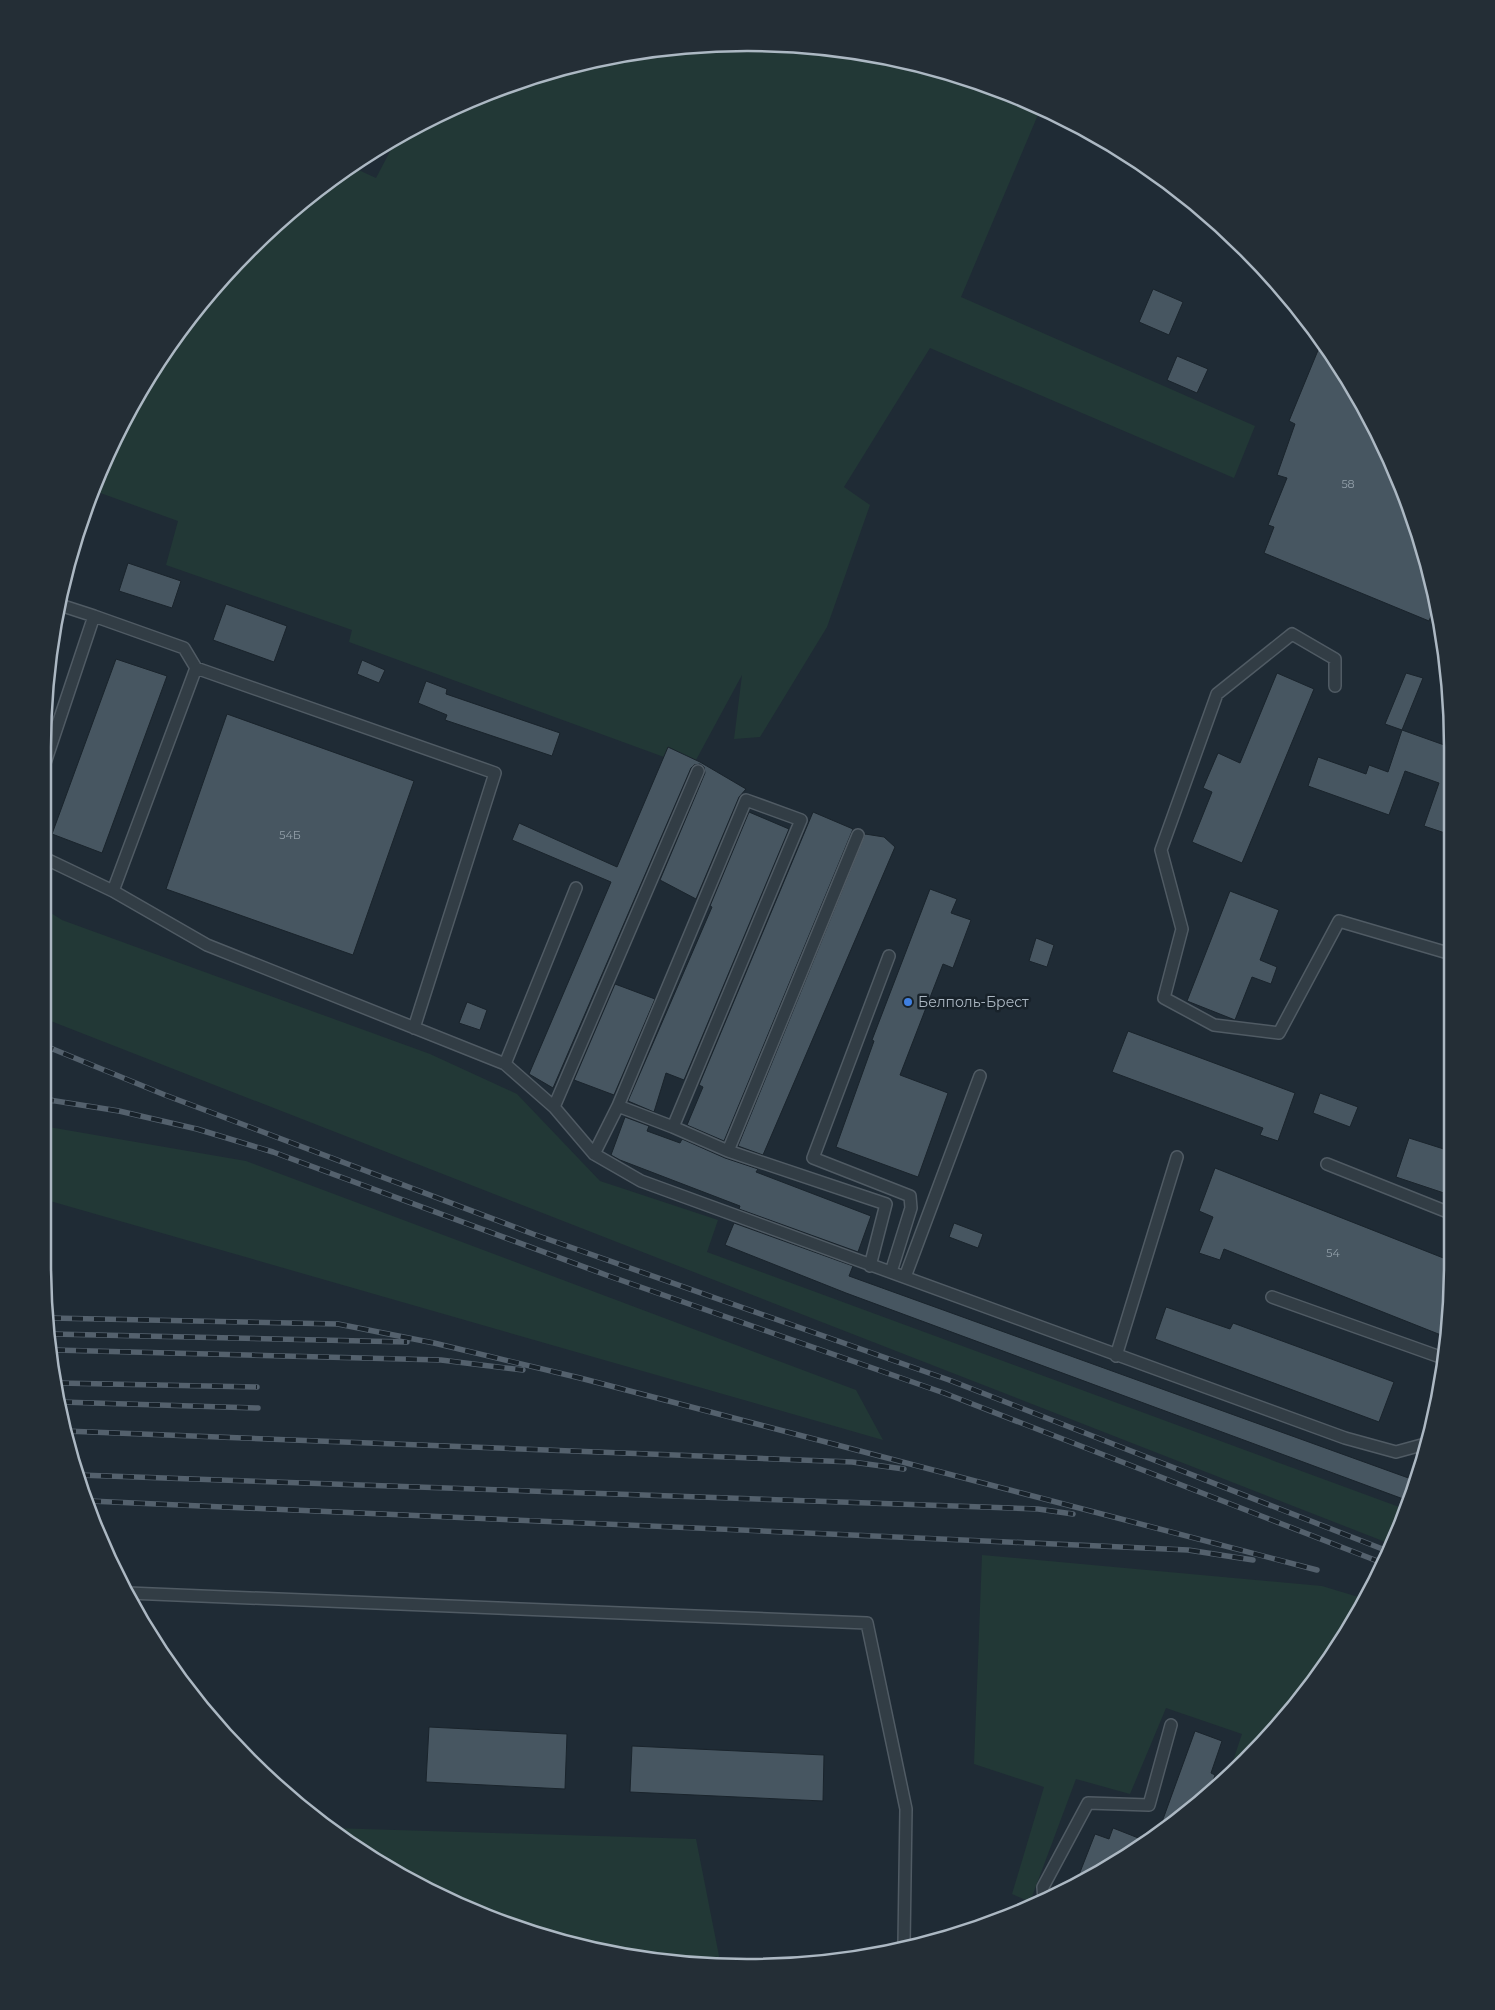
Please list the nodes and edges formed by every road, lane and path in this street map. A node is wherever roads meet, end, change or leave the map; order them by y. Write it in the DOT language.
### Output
graph roads {
  1 [pos="66,607"];
  2 [pos="94,616"];
  3 [pos="196,668"];
  4 [pos="1335,686"];
  5 [pos="51,745"];
  6 [pos="698,771"];
  7 [pos="858,835"];
  8 [pos="51,861"];
  9 [pos="576,888"];
  10 [pos="114,891"];
  11 [pos="1444,952"];
  12 [pos="889,956"];
  13 [pos="414,1028"];
  14 [pos="505,1064"];
  15 [pos="980,1076"];
  16 [pos="618,1106"];
  17 [pos="554,1107"];
  18 [pos="673,1127"];
  19 [pos="728,1151"];
  20 [pos="594,1154"];
  21 [pos="1178,1157"];
  22 [pos="1327,1164"];
  23 [pos="1444,1210"];
  24 [pos="870,1266"];
  25 [pos="891,1272"];
  26 [pos="905,1277"];
  27 [pos="1272,1297"];
  28 [pos="1116,1356"];
  29 [pos="1437,1356"];
  30 [pos="1419,1446"];
  31 [pos="136,1593"];
  32 [pos="1171,1725"];
  33 [pos="1043,1892"];
  34 [pos="904,1940"];
  1 -- 2 [label="lane"];
  2 -- 3 [label="lane"];
  2 -- 5 [label="lane"];
  3 -- 10 [label="lane"];
  3 -- 13 [label="lane"];
  4 -- 11 [label="lane"];
  6 -- 17 [label="lane"];
  7 -- 19 [label="lane"];
  8 -- 10 [label="lane"];
  9 -- 14 [label="lane"];
  10 -- 13 [label="lane"];
  12 -- 25 [label="lane"];
  13 -- 14 [label="lane"];
  14 -- 17 [label="lane"];
  15 -- 26 [label="lane"];
  16 -- 18 [label="lane"];
  16 -- 18 [label="lane"];
  16 -- 20 [label="lane"];
  17 -- 20 [label="lane"];
  18 -- 19 [label="lane"];
  19 -- 24 [label="lane"];
  20 -- 24 [label="lane"];
  21 -- 28 [label="lane"];
  22 -- 23 [label="lane"];
  24 -- 25 [label="lane"];
  25 -- 26 [label="lane"];
  26 -- 28 [label="lane"];
  27 -- 29 [label="lane"];
  28 -- 30 [label="lane"];
  31 -- 34 [label="lane"];
  32 -- 33 [label="lane"];
}
